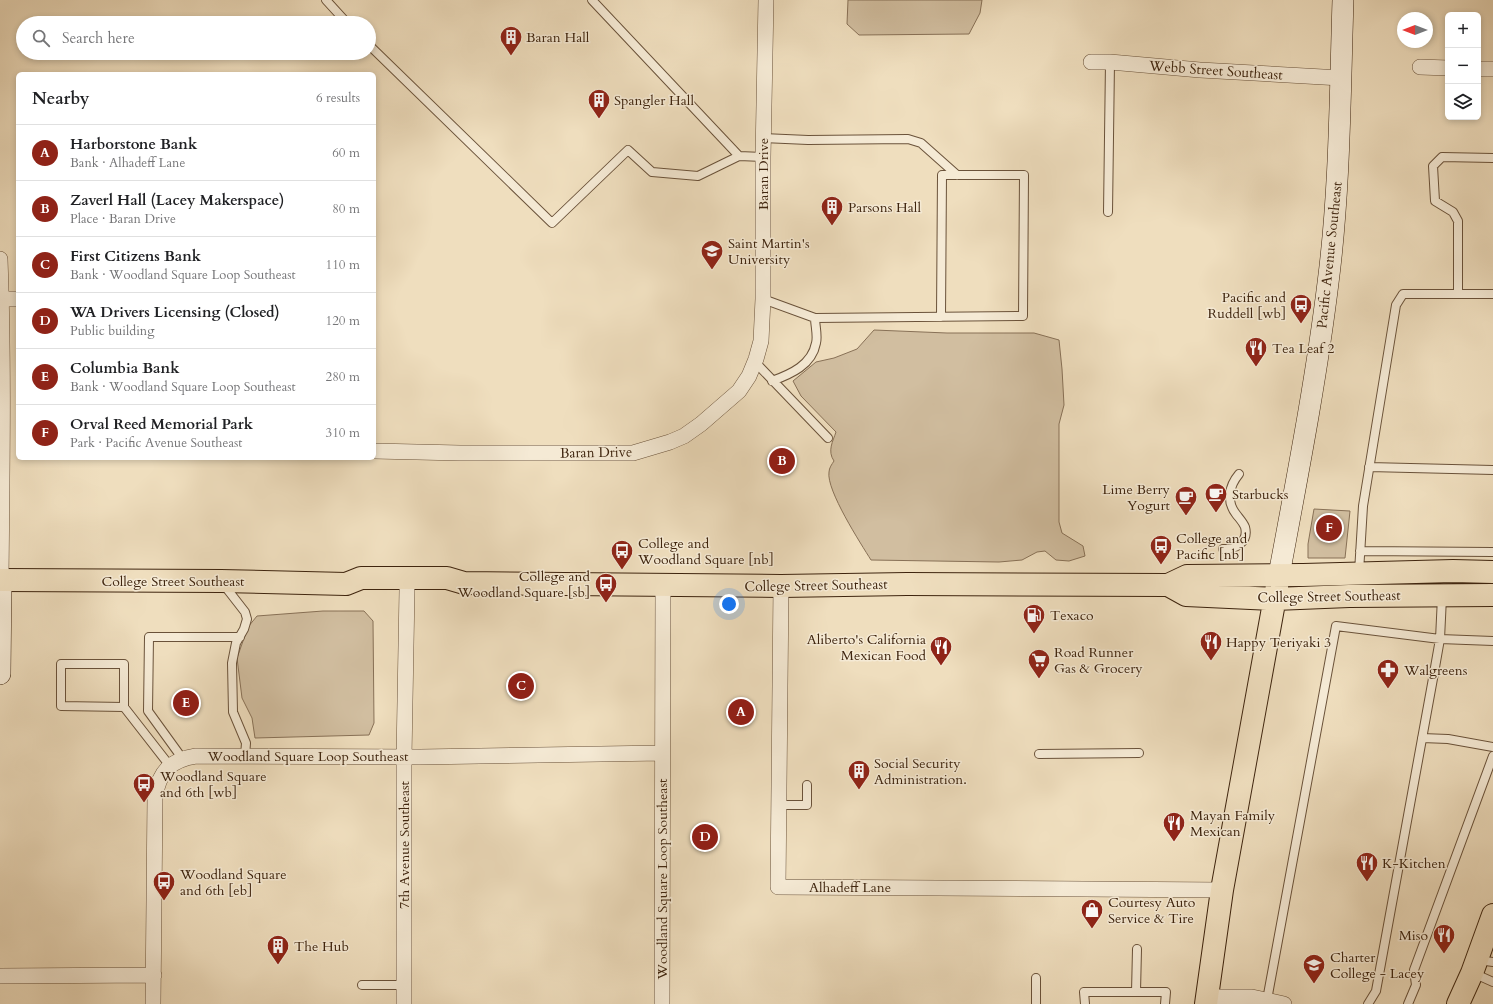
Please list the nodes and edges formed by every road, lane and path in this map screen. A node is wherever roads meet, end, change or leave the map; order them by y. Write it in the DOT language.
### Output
graph roads {
  1 [pos="326,0"];
  2 [pos="592,0"];
  3 [pos="766,0"];
  4 [pos="1343,0"];
  5 [pos="341,16"];
  6 [pos="376,52"];
  7 [pos="1091,62"];
  8 [pos="1110,62"];
  9 [pos="1420,67"];
  10 [pos="1445,68"];
  11 [pos="1481,69"];
  12 [pos="1493,69"];
  13 [pos="1341,78"];
  14 [pos="763,138"];
  15 [pos="739,156"];
  16 [pos="763,157"];
  17 [pos="1493,158"];
  18 [pos="957,175"];
  19 [pos="1108,212"];
  20 [pos="0,259"];
  21 [pos="1458,294"];
  22 [pos="1493,294"];
  23 [pos="763,298"];
  24 [pos="1,299"];
  25 [pos="16,299"];
  26 [pos="941,317"];
  27 [pos="815,318"];
  28 [pos="755,362"];
  29 [pos="772,381"];
  30 [pos="828,438"];
  31 [pos="376,451"];
  32 [pos="1369,467"];
  33 [pos="1493,470"];
  34 [pos="1239,474"];
  35 [pos="1223,549"];
  36 [pos="1360,551"];
  37 [pos="1493,552"];
  38 [pos="1493,572"];
  39 [pos="1359,573"];
  40 [pos="1279,575"];
  41 [pos="0,580"];
  42 [pos="221,581"];
  43 [pos="464,583"];
  44 [pos="346,584"];
  45 [pos="1168,585"];
  46 [pos="662,586"];
  47 [pos="780,586"];
  48 [pos="407,590"];
  49 [pos="1442,595"];
  50 [pos="1493,595"];
  51 [pos="1275,599"];
  52 [pos="240,637"];
  53 [pos="1440,639"];
  54 [pos="1493,641"];
  55 [pos="0,674"];
  56 [pos="124,707"];
  57 [pos="1422,738"];
  58 [pos="1493,747"];
  59 [pos="662,753"];
  60 [pos="1139,753"];
  61 [pos="1039,754"];
  62 [pos="245,756"];
  63 [pos="1493,756"];
  64 [pos="404,757"];
  65 [pos="176,762"];
  66 [pos="807,785"];
  67 [pos="779,805"];
  68 [pos="1222,890"];
  69 [pos="1492,920"];
  70 [pos="1137,949"];
  71 [pos="1481,965"];
  72 [pos="154,975"];
  73 [pos="0,976"];
  74 [pos="1036,978"];
  75 [pos="1493,982"];
  76 [pos="362,985"];
  77 [pos="404,985"];
  78 [pos="1136,992"];
  79 [pos="1206,1000"];
  80 [pos="1266,1000"];
  81 [pos="153,1004"];
  82 [pos="404,1004"];
  83 [pos="662,1004"];
  84 [pos="1036,1004"];
  85 [pos="1085,1004"];
  86 [pos="1165,1004"];
  87 [pos="1284,1004"];
  88 [pos="1368,1004"];
  89 [pos="1408,1004"];
  90 [pos="1458,1004"];
  1 -- 5 [label="lane"];
  2 -- 15 [label="lane"];
  3 -- 14 [label="street, Baran Drive"];
  4 -- 13 [label="main road, Pacific Avenue Southeast"];
  6 -- 15 [label="lane"];
  7 -- 8 [label="street, Webb Street Southeast"];
  8 -- 13 [label="street, Webb Street Southeast"];
  8 -- 19 [label="lane"];
  9 -- 10 [label="street"];
  11 -- 12 [label="street"];
  13 -- 40 [label="main road, Pacific Avenue Southeast"];
  14 -- 16 [label="street, Baran Drive"];
  14 -- 18 [label="lane"];
  15 -- 16 [label="lane"];
  16 -- 23 [label="street, Baran Drive"];
  17 -- 21 [label="lane"];
  18 -- 26 [label="lane"];
  18 -- 26 [label="lane"];
  20 -- 24 [label="street"];
  21 -- 22 [label="lane"];
  21 -- 32 [label="lane"];
  23 -- 27 [label="lane"];
  23 -- 28 [label="street, Baran Drive"];
  24 -- 25 [label="street"];
  24 -- 41 [label="street"];
  26 -- 27 [label="lane"];
  27 -- 29 [label="lane"];
  28 -- 29 [label="lane"];
  28 -- 31 [label="street, Baran Drive"];
  29 -- 30 [label="lane"];
  32 -- 33 [label="lane"];
  32 -- 36 [label="lane"];
  34 -- 35 [label="lane"];
  36 -- 37 [label="lane"];
  36 -- 39 [label="lane"];
  38 -- 39 [label="main road, College Street Southeast"];
  39 -- 40 [label="main road, College Street Southeast"];
  40 -- 45 [label="main road, College Street Southeast"];
  40 -- 51 [label="main road, Pacific Avenue Southeast"];
  41 -- 42 [label="main road, College Street Southeast"];
  41 -- 55 [label="main road"];
  42 -- 44 [label="main road, College Street Southeast"];
  42 -- 52 [label="lane"];
  43 -- 44 [label="main road, College Street Southeast"];
  43 -- 46 [label="main road, College Street Southeast"];
  43 -- 48 [label="main road, College Street Southeast"];
  44 -- 48 [label="main road, College Street Southeast"];
  45 -- 47 [label="main road, College Street Southeast"];
  45 -- 51 [label="main road, College Street Southeast"];
  46 -- 47 [label="main road, College Street Southeast"];
  46 -- 59 [label="street, Woodland Square Loop Southeast"];
  47 -- 67 [label="street, Alhadeff Lane"];
  48 -- 64 [label="street, 7th Avenue Southeast"];
  49 -- 50 [label="main road, College Street Southeast"];
  49 -- 51 [label="main road, College Street Southeast"];
  49 -- 53 [label="lane"];
  51 -- 68 [label="main road, Pacific Avenue Southeast"];
  52 -- 62 [label="lane"];
  52 -- 65 [label="lane"];
  53 -- 54 [label="lane"];
  53 -- 57 [label="lane"];
  53 -- 80 [label="lane"];
  56 -- 56 [label="lane"];
  56 -- 65 [label="lane"];
  57 -- 58 [label="lane"];
  57 -- 88 [label="lane"];
  59 -- 64 [label="street, Woodland Square Loop Southeast"];
  59 -- 83 [label="street, Woodland Square Loop Southeast"];
  60 -- 61 [label="lane"];
  62 -- 64 [label="street, Woodland Square Loop Southeast"];
  62 -- 65 [label="street, Woodland Square Loop Southeast"];
  63 -- 89 [label="lane"];
  64 -- 77 [label="street, 7th Avenue Southeast"];
  65 -- 72 [label="street"];
  66 -- 67 [label="lane"];
  67 -- 68 [label="street, Alhadeff Lane"];
  68 -- 79 [label="main road, Pacific Avenue Southeast"];
  69 -- 71 [label="main road"];
  70 -- 78 [label="lane"];
  71 -- 75 [label="lane"];
  71 -- 90 [label="main road"];
  72 -- 73 [label="street"];
  72 -- 81 [label="street"];
  74 -- 84 [label="lane"];
  76 -- 77 [label="lane"];
  77 -- 82 [label="street, 7th Avenue Southeast"];
  78 -- 85 [label="lane"];
  78 -- 86 [label="lane"];
  79 -- 80 [label="street"];
  80 -- 87 [label="street"];
}
